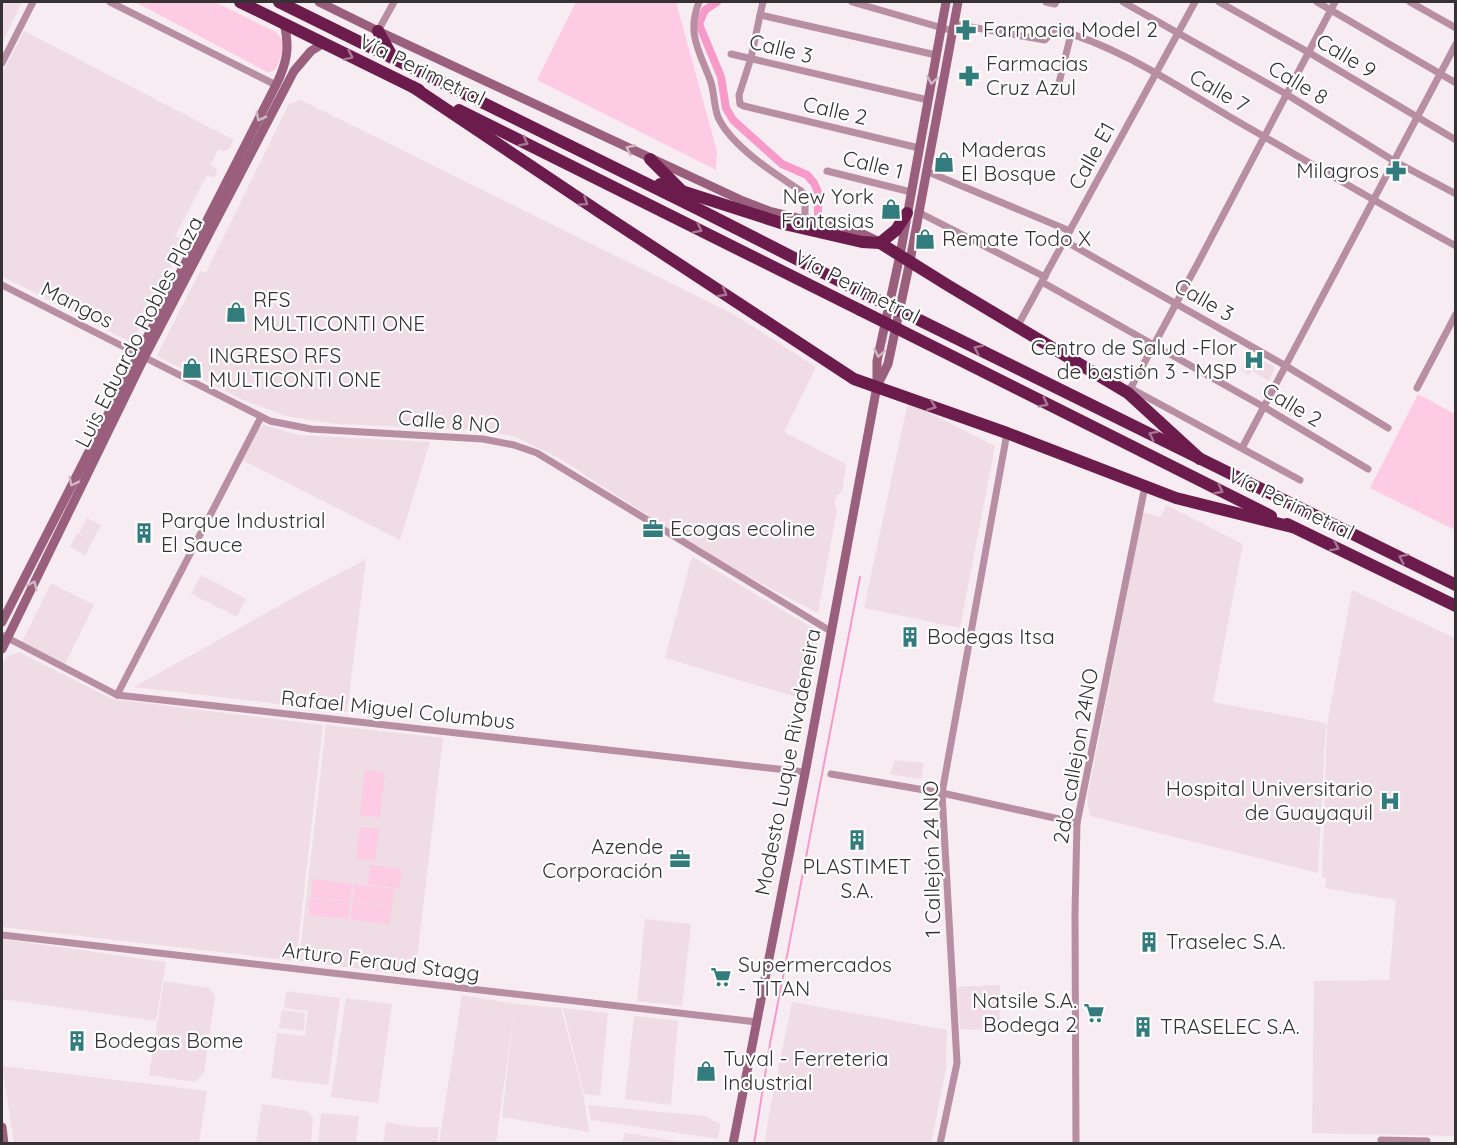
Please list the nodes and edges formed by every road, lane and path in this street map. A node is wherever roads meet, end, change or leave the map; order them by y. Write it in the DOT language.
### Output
graph roads {
  1 [pos="33,2"];
  2 [pos="110,2"];
  3 [pos="240,2"];
  4 [pos="279,2"];
  5 [pos="319,2"];
  6 [pos="394,2"];
  7 [pos="699,2"];
  8 [pos="763,2"];
  9 [pos="852,2"];
  10 [pos="946,2"];
  11 [pos="958,2"];
  12 [pos="1046,2"];
  13 [pos="1123,2"];
  14 [pos="1195,2"];
  15 [pos="1219,2"];
  16 [pos="1317,2"];
  17 [pos="1335,2"];
  18 [pos="1410,2"];
  19 [pos="1056,3"];
  20 [pos="1331,10"];
  21 [pos="760,15"];
  22 [pos="284,23"];
  23 [pos="953,27"];
  24 [pos="941,28"];
  25 [pos="1455,28"];
  26 [pos="378,31"];
  27 [pos="1178,33"];
  28 [pos="1071,34"];
  29 [pos="324,43"];
  30 [pos="1455,44"];
  31 [pos="1308,52"];
  32 [pos="731,54"];
  33 [pos="936,55"];
  34 [pos="751,58"];
  35 [pos="394,59"];
  36 [pos="2,63"];
  37 [pos="1156,74"];
  38 [pos="1440,74"];
  39 [pos="1455,83"];
  40 [pos="276,85"];
  41 [pos="413,87"];
  42 [pos="1057,91"];
  43 [pos="1286,94"];
  44 [pos="928,100"];
  45 [pos="1417,118"];
  46 [pos="1264,137"];
  47 [pos="1455,140"];
  48 [pos="919,148"];
  49 [pos="650,159"];
  50 [pos="1394,161"];
  51 [pos="827,171"];
  52 [pos="926,171"];
  53 [pos="625,174"];
  54 [pos="681,191"];
  55 [pos="911,192"];
  56 [pos="1455,194"];
  57 [pos="1373,201"];
  58 [pos="700,210"];
  59 [pos="913,213"];
  60 [pos="805,220"];
  61 [pos="1070,231"];
  62 [pos="1065,241"];
  63 [pos="880,243"];
  64 [pos="1455,246"];
  65 [pos="905,258"];
  66 [pos="1043,280"];
  67 [pos="2,285"];
  68 [pos="1176,303"];
  69 [pos="1455,314"];
  70 [pos="1017,327"];
  71 [pos="1153,345"];
  72 [pos="141,357"];
  73 [pos="1286,366"];
  74 [pos="877,386"];
  75 [pos="1418,388"];
  76 [pos="1129,390"];
  77 [pos="1264,407"];
  78 [pos="261,417"];
  79 [pos="1388,428"];
  80 [pos="1007,433"];
  81 [pos="1242,448"];
  82 [pos="1200,459"];
  83 [pos="1368,469"];
  84 [pos="1300,480"];
  85 [pos="1144,486"];
  86 [pos="1292,527"];
  87 [pos="1455,585"];
  88 [pos="1455,606"];
  89 [pos="2,622"];
  90 [pos="831,632"];
  91 [pos="4,636"];
  92 [pos="2,649"];
  93 [pos="117,695"];
  94 [pos="805,772"];
  95 [pos="831,774"];
  96 [pos="942,793"];
  97 [pos="1077,823"];
  98 [pos="2,935"];
  99 [pos="757,1022"];
  100 [pos="2,1127"];
  101 [pos="4,1143"];
  102 [pos="733,1143"];
  103 [pos="940,1143"];
  104 [pos="1076,1143"];
  105 [pos="1381,1143"];
  106 [pos="1427,1143"];
  1 -- 36 [label="street"];
  2 -- 40 [label="street"];
  3 -- 22 [label="highway, Vía Perimetral"];
  4 -- 35 [label="highway, Vía Perimetral"];
  5 -- 26 [label="street, Vía Perimetral"];
  6 -- 26 [label="street"];
  7 -- 60 [label="street"];
  8 -- 21 [label="street"];
  9 -- 24 [label="street"];
  10 -- 24 [label="street, Modesto Luque Rivadeneira"];
  11 -- 23 [label="street, Modesto Luque Rivadeneira"];
  12 -- 19 [label="street"];
  13 -- 27 [label="street, Calle 8"];
  14 -- 27 [label="street, Calle E1"];
  15 -- 31 [label="street, Calle 9"];
  16 -- 20 [label="street"];
  17 -- 20 [label="street"];
  18 -- 25 [label="street"];
  20 -- 31 [label="street"];
  20 -- 38 [label="street"];
  21 -- 33 [label="street"];
  21 -- 34 [label="street"];
  22 -- 29 [label="highway, Vía Perimetral"];
  22 -- 40 [label="street, Luis Eduardo Robles Plaza"];
  23 -- 24 [label="street"];
  23 -- 28 [label="street, Calle 7"];
  23 -- 52 [label="street, Modesto Luque Rivadeneira"];
  24 -- 33 [label="street, Modesto Luque Rivadeneira"];
  26 -- 35 [label="highway"];
  49 -- 26 [label="street, Vía Perimetral, one-way"];
  27 -- 37 [label="street, Calle E1"];
  27 -- 43 [label="street, Calle 8"];
  28 -- 37 [label="street, Calle 7"];
  28 -- 42 [label="street"];
  29 -- 41 [label="highway, Vía Perimetral, one-way"];
  29 -- 72 [label="street, Luis Eduardo Robles Plaza"];
  30 -- 38 [label="street"];
  31 -- 43 [label="street"];
  31 -- 45 [label="street, Calle 9"];
  32 -- 34 [label="street, Calle 3"];
  33 -- 44 [label="street, Modesto Luque Rivadeneira, one-way"];
  34 -- 44 [label="street, Calle 3"];
  34 -- 48 [label="street, Calle 2"];
  35 -- 53 [label="highway, Vía Perimetral"];
  37 -- 46 [label="street, Calle 7"];
  37 -- 61 [label="street, Calle E1"];
  38 -- 39 [label="street"];
  38 -- 45 [label="street"];
  40 -- 72 [label="street, Luis Eduardo Robles Plaza, one-way"];
  41 -- 74 [label="highway, one-way"];
  41 -- 86 [label="highway, Vía Perimetral, one-way, bridge"];
  43 -- 46 [label="street"];
  43 -- 50 [label="street, Calle 8"];
  44 -- 48 [label="street, Modesto Luque Rivadeneira"];
  45 -- 47 [label="street, Calle 9"];
  45 -- 50 [label="street"];
  46 -- 57 [label="street, Calle 7"];
  46 -- 68 [label="street"];
  48 -- 55 [label="street, Modesto Luque Rivadeneira"];
  49 -- 54 [label="highway"];
  49 -- 60 [label="street, Vía Perimetral"];
  50 -- 56 [label="street, Calle 8"];
  50 -- 57 [label="street"];
  51 -- 55 [label="street, Calle 1"];
  52 -- 59 [label="street, Modesto Luque Rivadeneira"];
  52 -- 61 [label="street"];
  53 -- 54 [label="highway"];
  53 -- 58 [label="highway, Vía Perimetral"];
  54 -- 58 [label="highway"];
  54 -- 63 [label="highway"];
  55 -- 59 [label="street, Modesto Luque Rivadeneira"];
  57 -- 64 [label="street, Calle 7"];
  57 -- 73 [label="street"];
  82 -- 58 [label="highway, Vía Perimetral, one-way, bridge"];
  59 -- 63 [label="highway"];
  59 -- 65 [label="street, Modesto Luque Rivadeneira"];
  59 -- 66 [label="street, Calle 2"];
  60 -- 63 [label="street, Vía Perimetral"];
  61 -- 62 [label="street, Calle E1"];
  62 -- 66 [label="street, Calle E1"];
  62 -- 68 [label="street, Calle 3"];
  63 -- 65 [label="highway"];
  65 -- 70 [label="highway"];
  65 -- 74 [label="street, Modesto Luque Rivadeneira"];
  66 -- 70 [label="street, Calle E1"];
  66 -- 71 [label="street, Calle 2"];
  67 -- 72 [label="street, Mangos"];
  68 -- 71 [label="street"];
  68 -- 73 [label="street, Calle 3"];
  69 -- 75 [label="street"];
  70 -- 76 [label="highway"];
  71 -- 76 [label="street"];
  71 -- 77 [label="street, Calle 2"];
  72 -- 78 [label="street, Calle 8 NO"];
  72 -- 89 [label="street, Luis Eduardo Robles Plaza, one-way"];
  91 -- 72 [label="street, Luis Eduardo Robles Plaza, one-way"];
  73 -- 77 [label="street"];
  73 -- 79 [label="street, Calle 3"];
  74 -- 80 [label="highway, one-way"];
  74 -- 90 [label="street, Modesto Luque Rivadeneira"];
  76 -- 81 [label="street"];
  76 -- 82 [label="highway"];
  77 -- 81 [label="street"];
  77 -- 83 [label="street, Calle 2"];
  78 -- 90 [label="street, Calle 8 NO"];
  78 -- 93 [label="street"];
  80 -- 85 [label="highway"];
  80 -- 96 [label="street, 1 Callejón 24 NO"];
  81 -- 84 [label="street"];
  87 -- 82 [label="highway, Vía Perimetral, one-way"];
  85 -- 86 [label="highway"];
  85 -- 97 [label="street, 2do callejon 24NO"];
  86 -- 88 [label="highway, Vía Perimetral, one-way"];
  90 -- 94 [label="street, Modesto Luque Rivadeneira"];
  91 -- 92 [label="street, Luis Eduardo Robles Plaza"];
  91 -- 93 [label="street, Rafael Miguel Columbus"];
  93 -- 94 [label="street, Rafael Miguel Columbus"];
  94 -- 99 [label="street, Modesto Luque Rivadeneira"];
  95 -- 96 [label="street"];
  96 -- 97 [label="street"];
  96 -- 103 [label="street, 1 Callejón 24 NO"];
  97 -- 104 [label="street, 2do callejon 24NO"];
  98 -- 99 [label="street, Arturo Feraud Stagg"];
  99 -- 102 [label="street, Modesto Luque Rivadeneira"];
  100 -- 101 [label="street"];
  105 -- 106 [label="street"];
}
